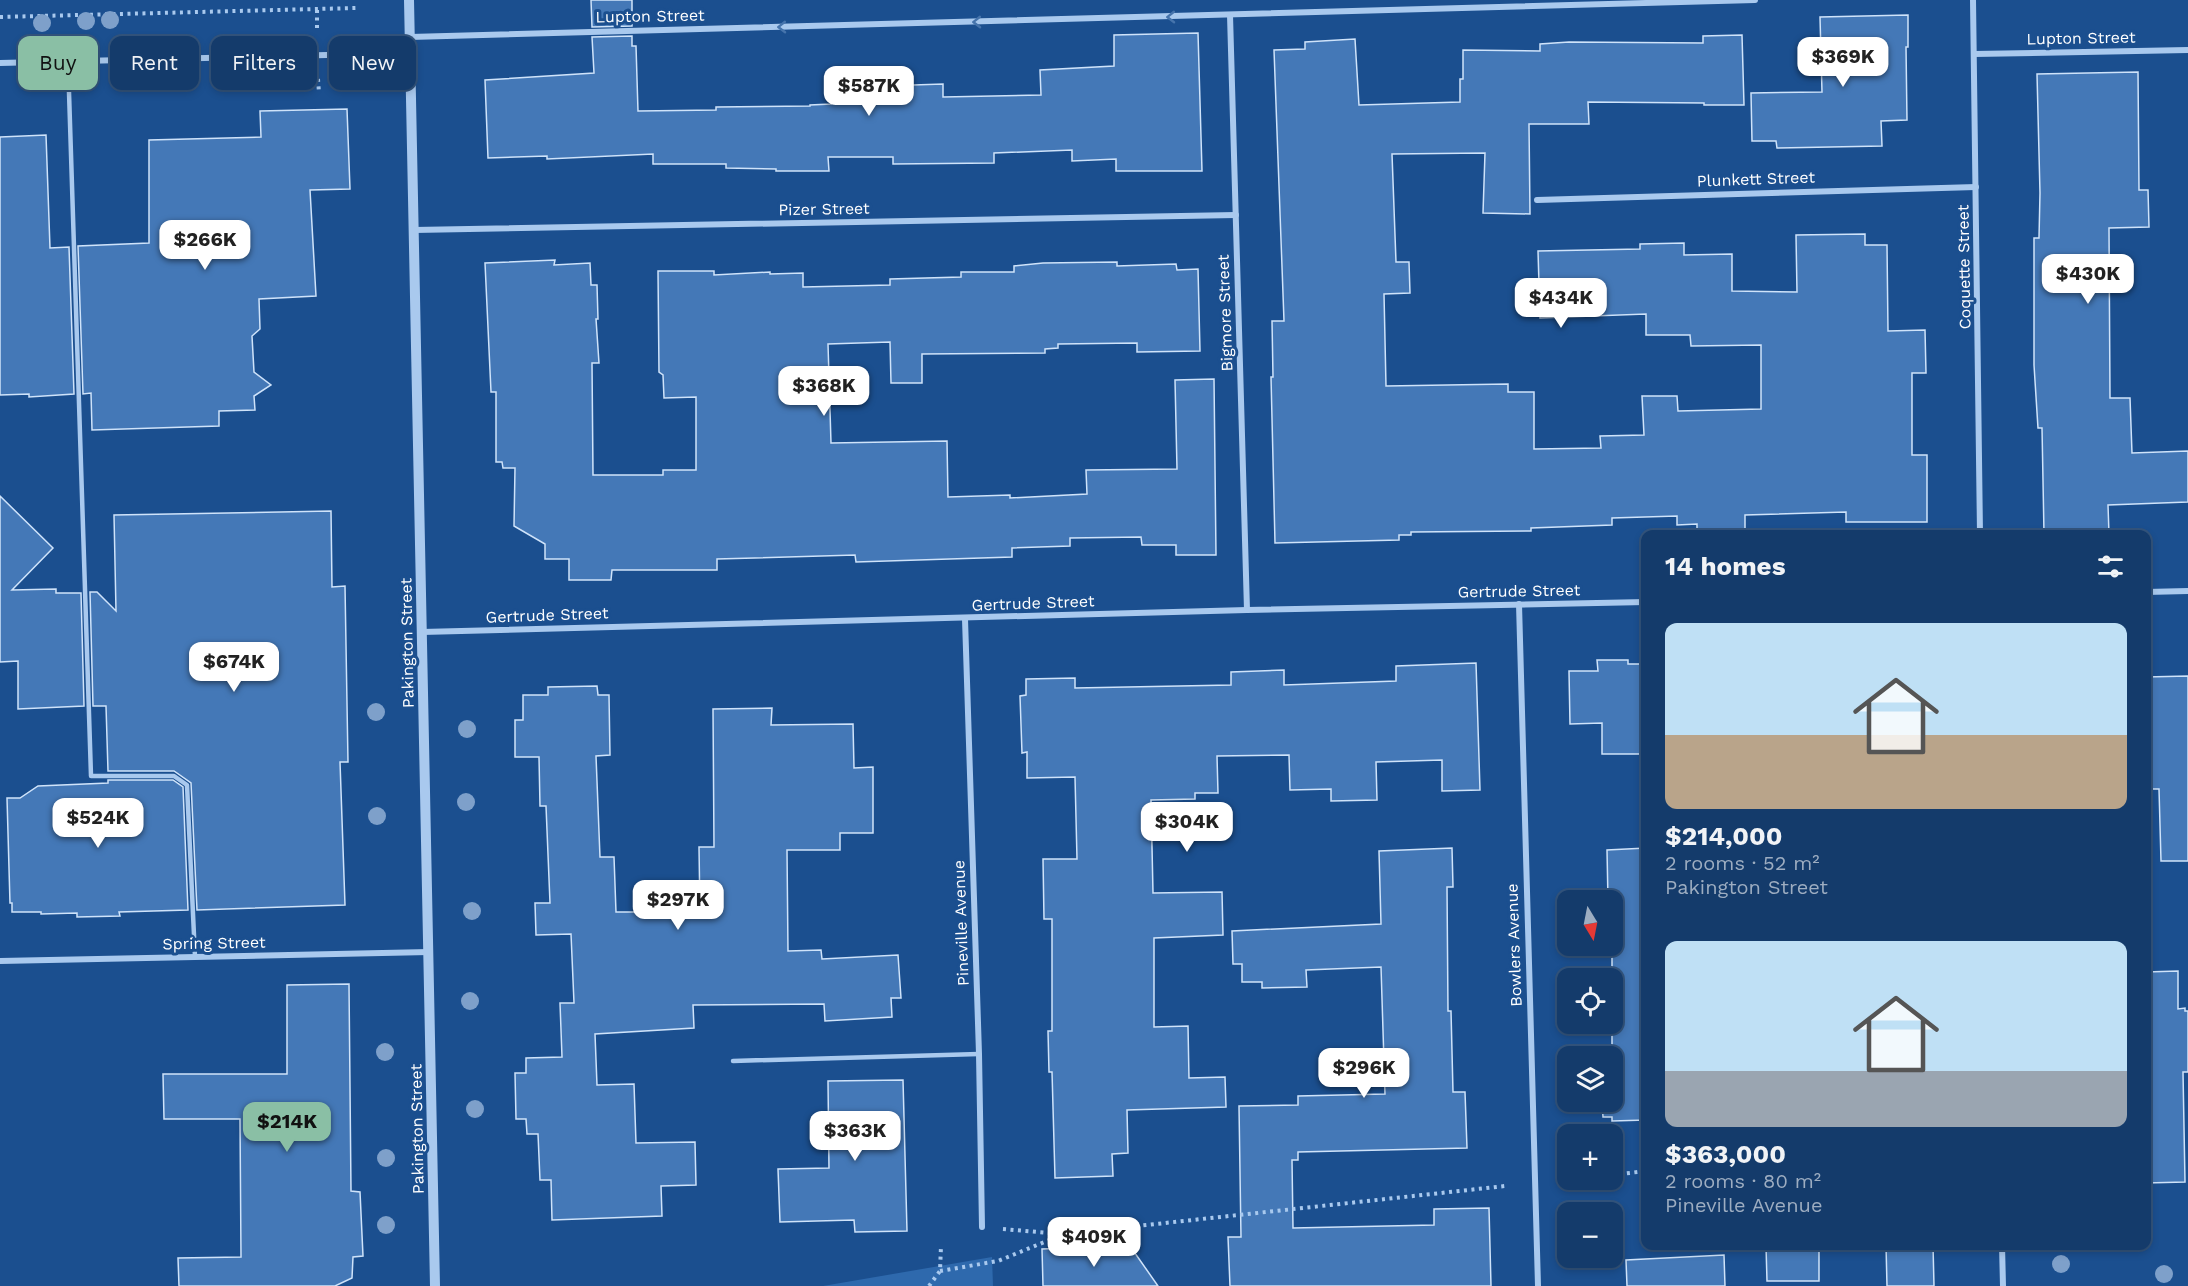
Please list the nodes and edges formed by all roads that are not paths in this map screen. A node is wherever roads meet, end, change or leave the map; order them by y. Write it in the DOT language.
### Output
graph roads {
  1 [pos="410,0"];
  2 [pos="1755,0"];
  3 [pos="1973,0"];
  4 [pos="1230,15"];
  5 [pos="410,36"];
  6 [pos="416,37"];
  7 [pos="2188,50"];
  8 [pos="1974,54"];
  9 [pos="329,55"];
  10 [pos="98,60"];
  11 [pos="18,62"];
  12 [pos="0,63"];
  13 [pos="69,90"];
  14 [pos="412,90"];
  15 [pos="1976,187"];
  16 [pos="1537,200"];
  17 [pos="1236,215"];
  18 [pos="414,230"];
  19 [pos="1980,530"];
  20 [pos="2188,591"];
  21 [pos="2151,592"];
  22 [pos="1641,602"];
  23 [pos="1519,604"];
  24 [pos="1246,610"];
  25 [pos="965,619"];
  26 [pos="422,632"];
  27 [pos="429,951"];
  28 [pos="195,957"];
  29 [pos="0,961"];
  30 [pos="979,1054"];
  31 [pos="734,1061"];
  32 [pos="982,1227"];
  33 [pos="2002,1250"];
  34 [pos="435,1286"];
  35 [pos="1538,1286"];
  36 [pos="2003,1286"];
  1 -- 5 [label="street, Pakington Street"];
  2 -- 4 [label="street, Lupton Street"];
  3 -- 8 [label="street, Coquette Street"];
  4 -- 6 [label="street, Lupton Street, one-way"];
  4 -- 17 [label="street, Bigmore Street"];
  7 -- 8 [label="street, Lupton Street"];
  8 -- 15 [label="street, Coquette Street"];
  9 -- 10 [label="street"];
  11 -- 12 [label="street"];
  13 -- 28 [label="lane"];
  14 -- 18 [label="street, Pakington Street"];
  15 -- 16 [label="street, Plunkett Street"];
  15 -- 19 [label="street, Coquette Street"];
  17 -- 18 [label="street, Pizer Street"];
  17 -- 24 [label="street, Bigmore Street"];
  18 -- 26 [label="street, Pakington Street"];
  20 -- 21 [label="street"];
  22 -- 23 [label="street, Gertrude Street"];
  23 -- 24 [label="street, Gertrude Street"];
  23 -- 35 [label="street, Bowlers Avenue"];
  24 -- 25 [label="street, Gertrude Street"];
  25 -- 26 [label="street, Gertrude Street"];
  25 -- 30 [label="street, Pineville Avenue"];
  26 -- 27 [label="street, Pakington Street"];
  27 -- 28 [label="street, Spring Street"];
  27 -- 34 [label="street, Pakington Street"];
  28 -- 29 [label="street, Spring Street"];
  30 -- 31 [label="lane"];
  30 -- 32 [label="street, Pineville Avenue"];
  33 -- 36 [label="street"];
}
